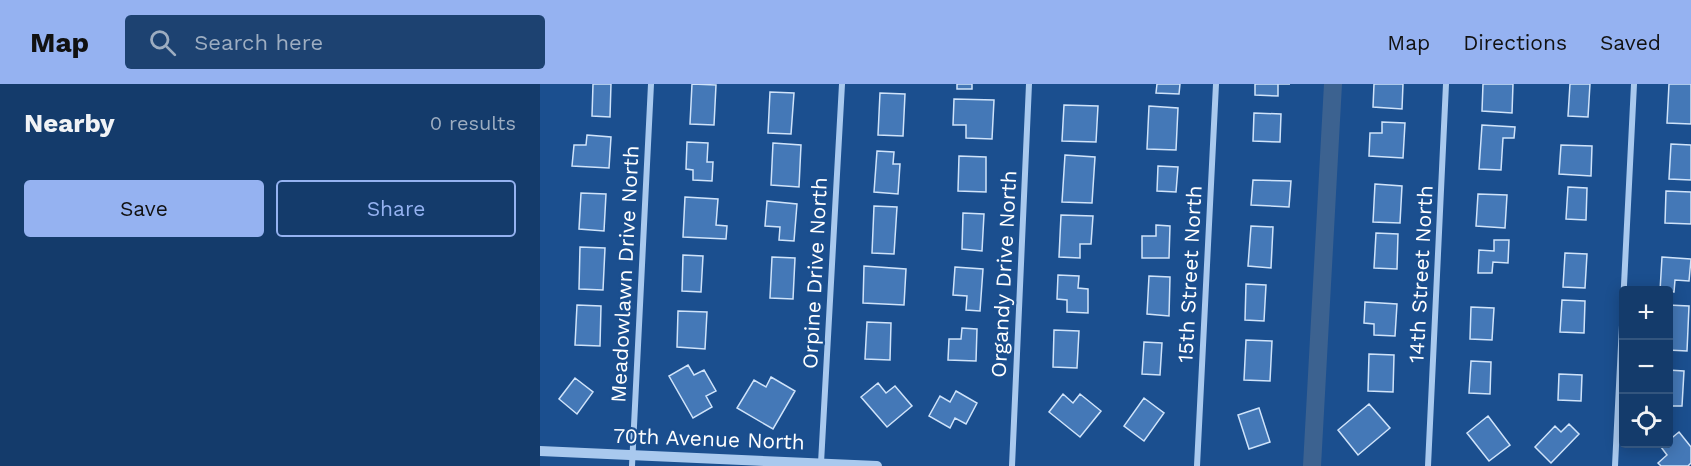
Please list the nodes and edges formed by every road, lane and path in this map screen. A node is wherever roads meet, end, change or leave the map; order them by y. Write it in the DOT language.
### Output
graph roads {
  1 [pos="651,84"];
  2 [pos="842,84"];
  3 [pos="1029,84"];
  4 [pos="1216,84"];
  5 [pos="1446,84"];
  6 [pos="1634,84"];
  7 [pos="540,451"];
  8 [pos="632,461"];
  9 [pos="821,463"];
  10 [pos="877,466"];
  11 [pos="1012,466"];
  12 [pos="1197,466"];
  13 [pos="1428,466"];
  14 [pos="1615,466"];
  1 -- 8 [label="street, Meadowlawn Drive North"];
  2 -- 9 [label="street, Orpine Drive North"];
  3 -- 11 [label="street, Organdy Drive North"];
  4 -- 12 [label="street, 15th Street North"];
  5 -- 13 [label="street, 14th Street North"];
  6 -- 14 [label="street"];
  7 -- 8 [label="street, 70th Avenue North"];
  8 -- 9 [label="street, 70th Avenue North"];
  9 -- 10 [label="street, 70th Avenue North"];
}
